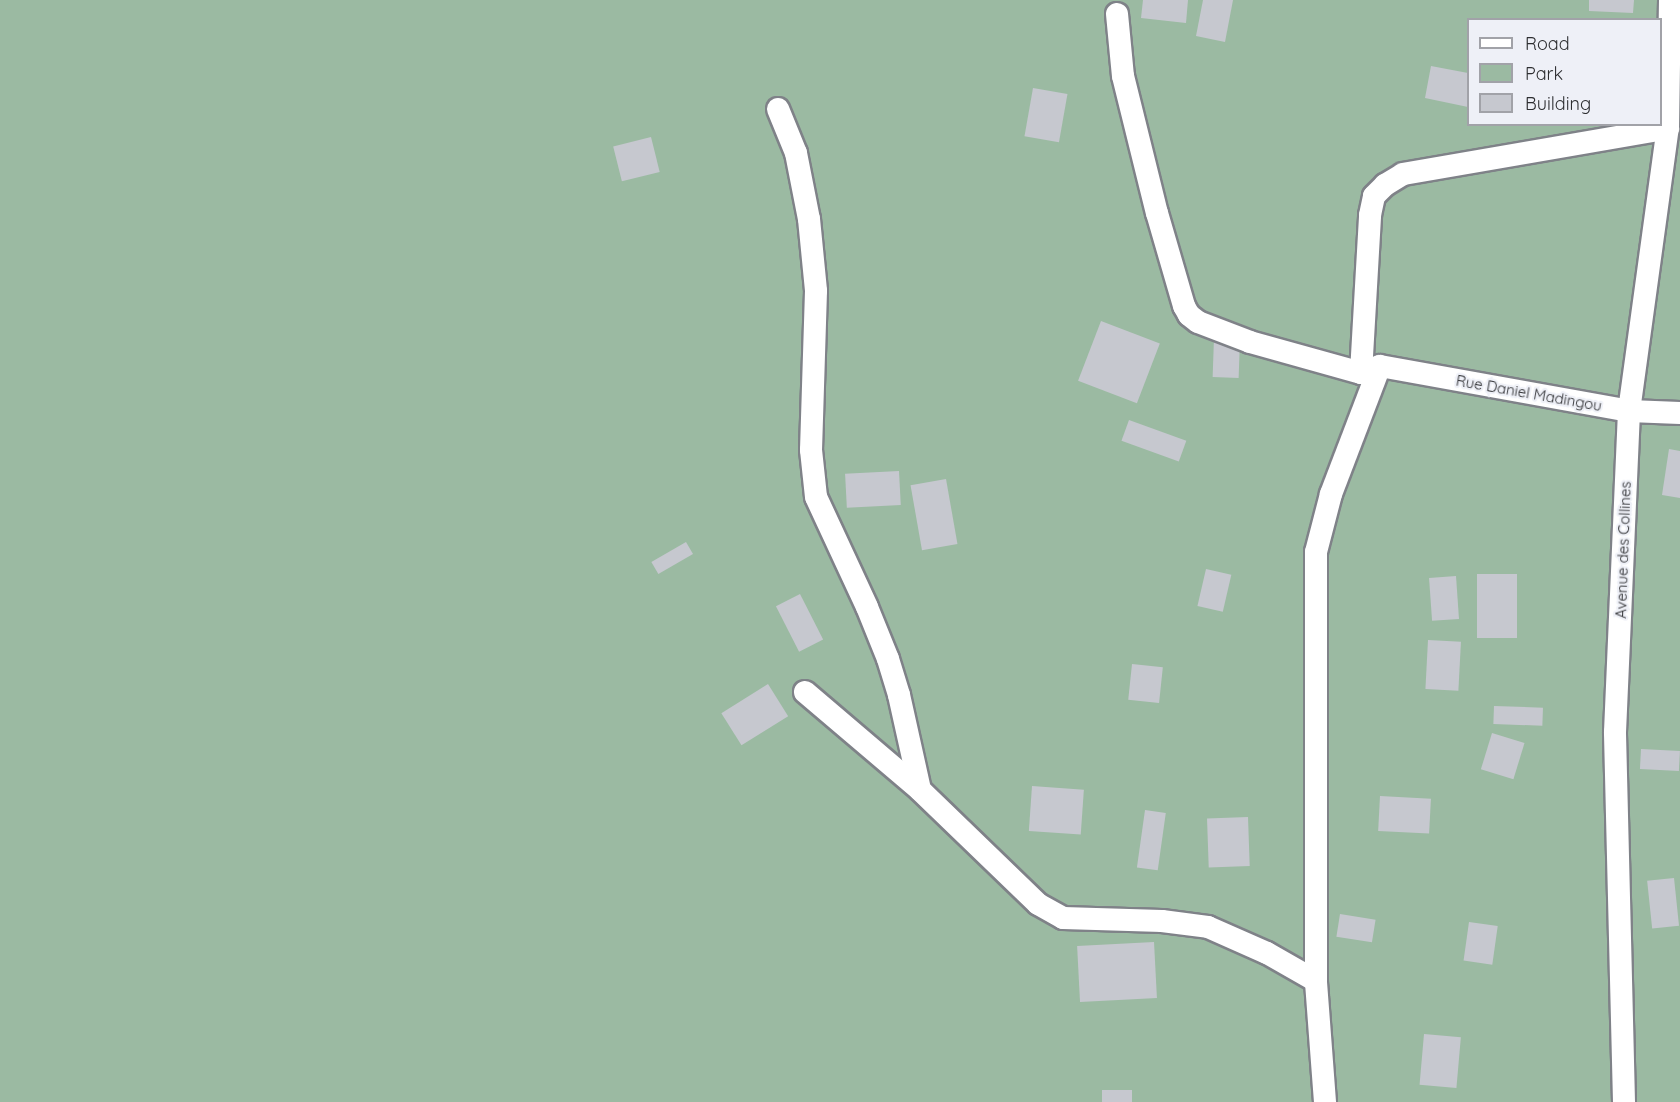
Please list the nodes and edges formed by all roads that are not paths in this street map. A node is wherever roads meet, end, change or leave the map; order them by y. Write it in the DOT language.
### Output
graph roads {
  1 [pos="1671,0"];
  2 [pos="1117,14"];
  3 [pos="778,109"];
  4 [pos="1668,128"];
  5 [pos="1370,370"];
  6 [pos="1629,411"];
  7 [pos="1680,413"];
  8 [pos="805,692"];
  9 [pos="920,790"];
  10 [pos="1316,981"];
  11 [pos="1325,1102"];
  12 [pos="1624,1102"];
  1 -- 4 [label="street, Avenue des Collines"];
  2 -- 5 [label="street, Rue Daniel Madingou"];
  3 -- 9 [label="street"];
  4 -- 5 [label="street"];
  4 -- 6 [label="street, Avenue des Collines"];
  5 -- 6 [label="street, Rue Daniel Madingou"];
  5 -- 10 [label="street"];
  6 -- 7 [label="street, Rue Daniel Madingou"];
  6 -- 12 [label="street, Avenue des Collines"];
  8 -- 9 [label="street"];
  9 -- 10 [label="street"];
  10 -- 11 [label="street"];
}
